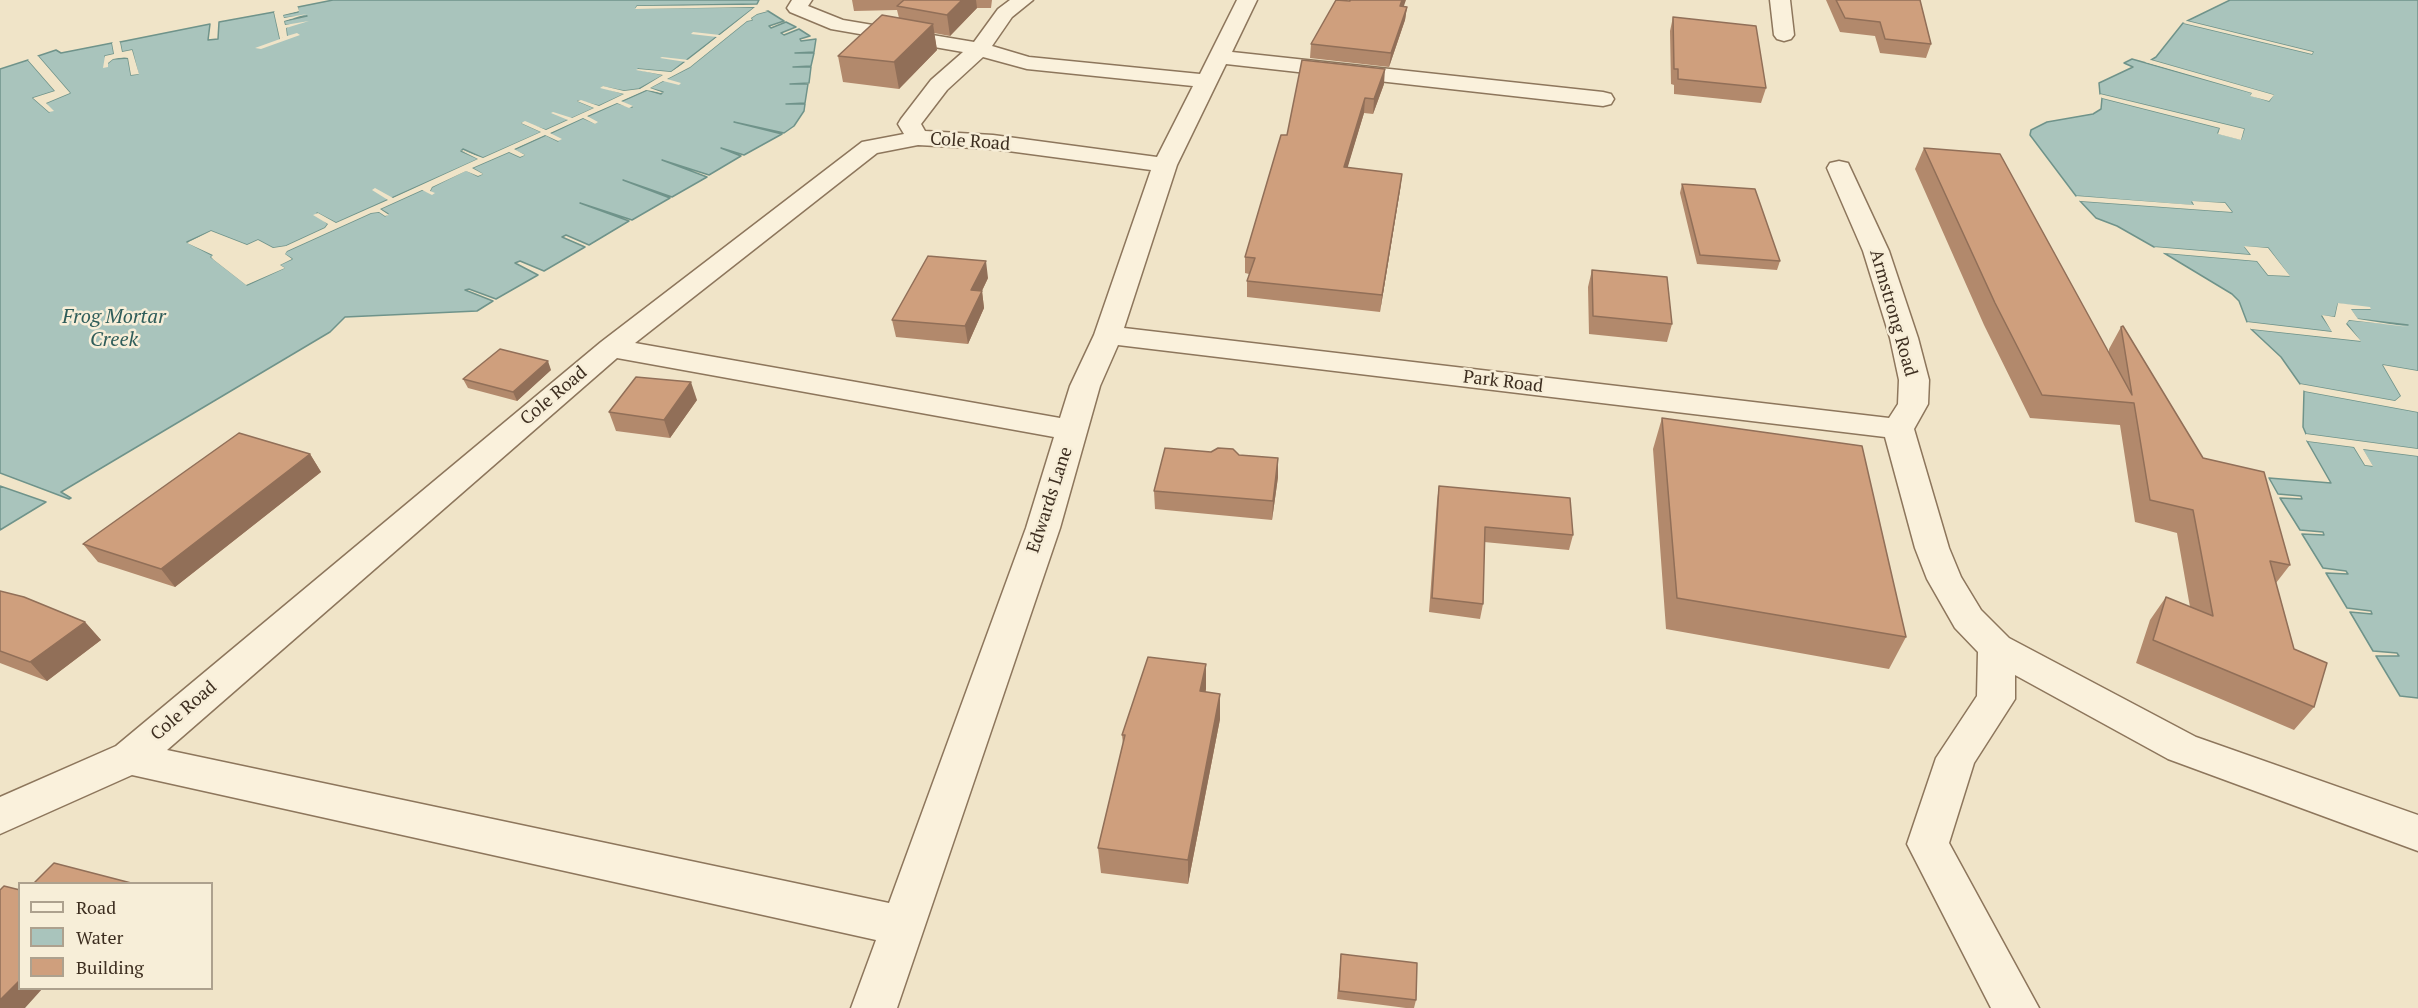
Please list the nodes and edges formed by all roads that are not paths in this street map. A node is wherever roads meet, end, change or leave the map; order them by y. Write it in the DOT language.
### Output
graph roads {
  1 [pos="802,0"];
  2 [pos="1023,0"];
  3 [pos="1247,0"];
  4 [pos="1779,0"];
  5 [pos="1784,35"];
  6 [pos="979,49"];
  7 [pos="1212,69"];
  8 [pos="1603,99"];
  9 [pos="918,138"];
  10 [pos="1165,165"];
  11 [pos="1839,168"];
  12 [pos="1108,335"];
  13 [pos="611,348"];
  14 [pos="1898,429"];
  15 [pos="1072,430"];
  16 [pos="1996,648"];
  17 [pos="130,758"];
  18 [pos="0,816"];
  19 [pos="2418,833"];
  20 [pos="902,926"];
  21 [pos="874,1008"];
  22 [pos="2016,1008"];
  1 -- 6 [label="street"];
  2 -- 6 [label="street"];
  3 -- 7 [label="street, Edwards Lane"];
  4 -- 5 [label="street"];
  6 -- 7 [label="street"];
  6 -- 9 [label="street"];
  7 -- 8 [label="street"];
  7 -- 10 [label="street, Edwards Lane"];
  9 -- 10 [label="street, Cole Road"];
  9 -- 13 [label="street, Cole Road"];
  10 -- 12 [label="street, Edwards Lane"];
  11 -- 14 [label="street, Armstrong Road"];
  12 -- 14 [label="street, Park Road"];
  12 -- 15 [label="street, Edwards Lane"];
  13 -- 15 [label="street"];
  13 -- 17 [label="street, Cole Road"];
  14 -- 16 [label="street"];
  15 -- 20 [label="street, Edwards Lane"];
  16 -- 19 [label="street"];
  16 -- 22 [label="street"];
  17 -- 18 [label="street, Cole Road"];
  17 -- 20 [label="street"];
  20 -- 21 [label="street, Edwards Lane"];
}
